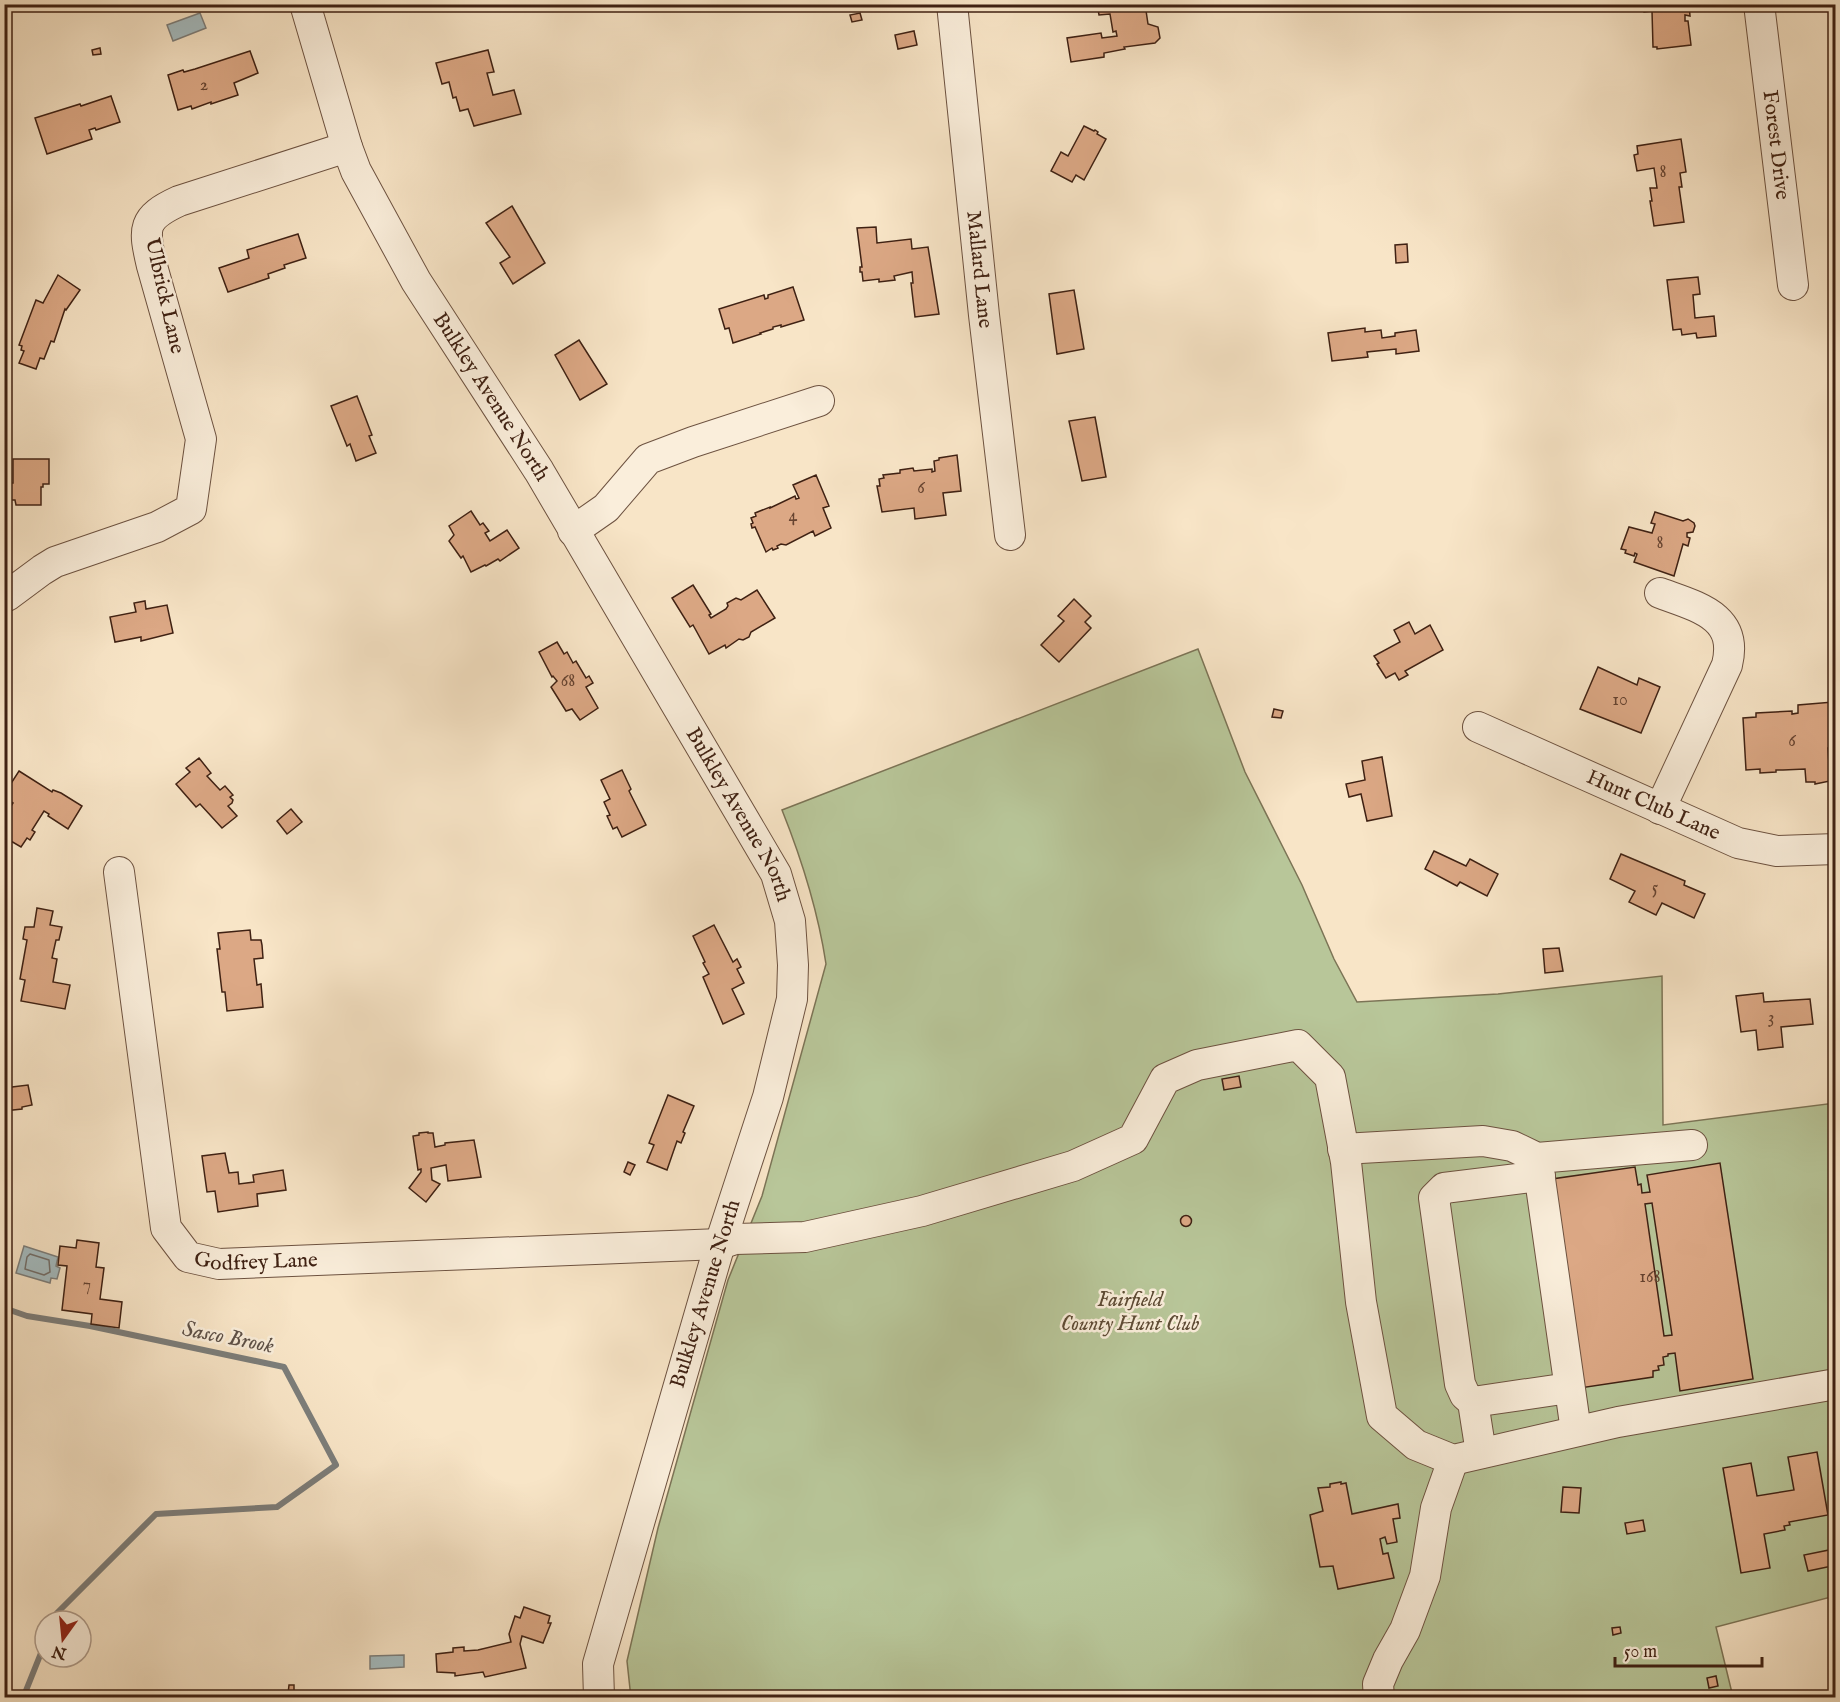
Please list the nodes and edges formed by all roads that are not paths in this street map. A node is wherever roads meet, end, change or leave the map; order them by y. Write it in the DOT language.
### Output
graph roads {
  1 [pos="305,4"];
  2 [pos="952,4"];
  3 [pos="1759,4"];
  4 [pos="346,147"];
  5 [pos="1792,285"];
  6 [pos="819,401"];
  7 [pos="573,531"];
  8 [pos="1010,535"];
  9 [pos="1660,593"];
  10 [pos="7,596"];
  11 [pos="1478,727"];
  12 [pos="1660,808"];
  13 [pos="1836,849"];
  14 [pos="119,872"];
  15 [pos="1692,1145"];
  16 [pos="1343,1149"];
  17 [pos="1539,1167"];
  18 [pos="720,1244"];
  19 [pos="1836,1384"];
  20 [pos="1569,1388"];
  21 [pos="1473,1402"];
  22 [pos="1576,1431"];
  23 [pos="1481,1453"];
  24 [pos="1453,1460"];
  25 [pos="598,1698"];
  26 [pos="1379,1698"];
  1 -- 4 [label="street, Bulkley Avenue North"];
  2 -- 8 [label="street, Mallard Lane"];
  3 -- 5 [label="street, Forest Drive"];
  4 -- 7 [label="street, Bulkley Avenue North"];
  4 -- 10 [label="street, Ulbrick Lane"];
  6 -- 7 [label="street"];
  7 -- 18 [label="street, Bulkley Avenue North"];
  9 -- 12 [label="street"];
  11 -- 12 [label="street, Hunt Club Lane"];
  12 -- 13 [label="street, Hunt Club Lane"];
  14 -- 18 [label="street, Godfrey Lane"];
  15 -- 17 [label="street"];
  16 -- 17 [label="street"];
  16 -- 18 [label="street, Godfrey Lane"];
  16 -- 24 [label="street"];
  17 -- 20 [label="street"];
  17 -- 21 [label="street"];
  18 -- 25 [label="street, Bulkley Avenue North"];
  19 -- 22 [label="street"];
  20 -- 21 [label="street"];
  20 -- 22 [label="street"];
  21 -- 23 [label="street"];
  22 -- 23 [label="street"];
  23 -- 24 [label="street"];
  24 -- 26 [label="street"];
}
